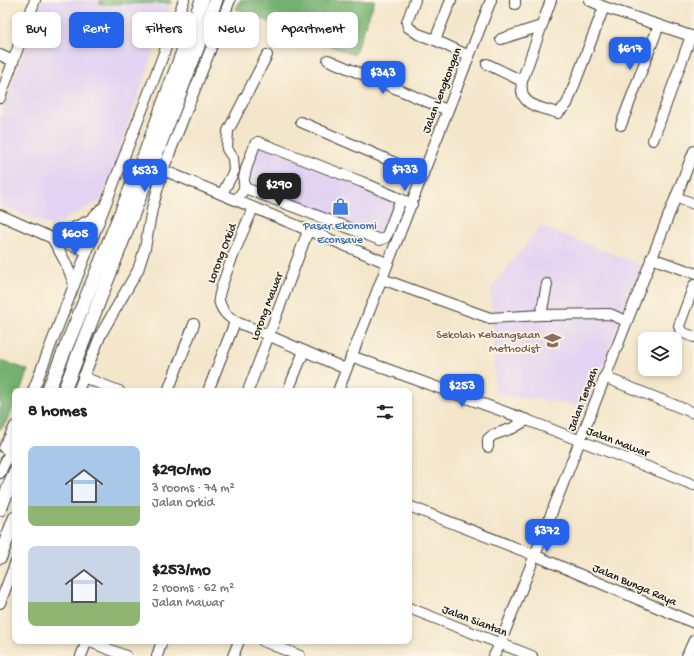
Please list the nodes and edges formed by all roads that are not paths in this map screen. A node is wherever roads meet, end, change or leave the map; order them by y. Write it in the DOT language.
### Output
graph roads {
  1 [pos="34,0"];
  2 [pos="184,0"];
  3 [pos="202,0"];
  4 [pos="216,0"];
  5 [pos="230,0"];
  6 [pos="415,0"];
  7 [pos="451,0"];
  8 [pos="491,0"];
  9 [pos="551,0"];
  10 [pos="589,0"];
  11 [pos="604,7"];
  12 [pos="659,25"];
  13 [pos="542,26"];
  14 [pos="693,36"];
  15 [pos="501,39"];
  16 [pos="435,40"];
  17 [pos="0,55"];
  18 [pos="267,55"];
  19 [pos="468,56"];
  20 [pos="328,60"];
  21 [pos="13,62"];
  22 [pos="487,64"];
  23 [pos="522,81"];
  24 [pos="0,98"];
  25 [pos="447,110"];
  26 [pos="301,122"];
  27 [pos="621,125"];
  28 [pos="653,140"];
  29 [pos="694,151"];
  30 [pos="163,170"];
  31 [pos="690,172"];
  32 [pos="423,174"];
  33 [pos="245,188"];
  34 [pos="222,194"];
  35 [pos="676,197"];
  36 [pos="236,200"];
  37 [pos="401,200"];
  38 [pos="412,204"];
  39 [pos="694,204"];
  40 [pos="104,206"];
  41 [pos="253,208"];
  42 [pos="0,215"];
  43 [pos="308,231"];
  44 [pos="52,238"];
  45 [pos="87,251"];
  46 [pos="651,258"];
  47 [pos="388,263"];
  48 [pos="694,273"];
  49 [pos="382,279"];
  50 [pos="547,284"];
  51 [pos="74,285"];
  52 [pos="694,286"];
  53 [pos="541,315"];
  54 [pos="626,321"];
  55 [pos="235,322"];
  56 [pos="194,324"];
  57 [pos="269,336"];
  58 [pos="694,337"];
  59 [pos="304,351"];
  60 [pos="351,356"];
  61 [pos="346,369"];
  62 [pos="83,377"];
  63 [pos="604,377"];
  64 [pos="34,388"];
  65 [pos="49,388"];
  66 [pos="65,388"];
  67 [pos="79,388"];
  68 [pos="111,388"];
  69 [pos="169,388"];
  70 [pos="209,388"];
  71 [pos="249,388"];
  72 [pos="289,388"];
  73 [pos="339,388"];
  74 [pos="694,413"];
  75 [pos="527,420"];
  76 [pos="12,430"];
  77 [pos="12,433"];
  78 [pos="579,440"];
  79 [pos="0,442"];
  80 [pos="12,447"];
  81 [pos="488,447"];
  82 [pos="0,457"];
  83 [pos="0,473"];
  84 [pos="12,479"];
  85 [pos="694,485"];
  86 [pos="412,507"];
  87 [pos="0,509"];
  88 [pos="12,526"];
  89 [pos="534,555"];
  90 [pos="0,557"];
  91 [pos="12,572"];
  92 [pos="0,603"];
  93 [pos="412,609"];
  94 [pos="694,623"];
  95 [pos="694,640"];
  96 [pos="86,644"];
  97 [pos="95,644"];
  98 [pos="161,644"];
  99 [pos="238,644"];
  100 [pos="270,644"];
  101 [pos="500,644"];
  102 [pos="81,656"];
  103 [pos="126,656"];
  104 [pos="157,656"];
  105 [pos="233,656"];
  106 [pos="300,656"];
  107 [pos="494,656"];
  108 [pos="532,656"];
  109 [pos="687,656"];
  1 -- 21 [label="street"];
  2 -- 40 [label="street"];
  3 -- 65 [label="main road"];
  4 -- 66 [label="main road"];
  5 -- 30 [label="street"];
  6 -- 16 [label="street"];
  7 -- 16 [label="street"];
  8 -- 19 [label="street, Jalan Lengkongan"];
  9 -- 13 [label="street"];
  10 -- 11 [label="street"];
  11 -- 12 [label="street"];
  11 -- 23 [label="street"];
  12 -- 14 [label="street"];
  12 -- 27 [label="street"];
  13 -- 15 [label="street"];
  13 -- 23 [label="street"];
  14 -- 28 [label="street"];
  16 -- 19 [label="street"];
  17 -- 21 [label="street"];
  18 -- 34 [label="street"];
  19 -- 25 [label="street, Jalan Lengkongan"];
  20 -- 25 [label="street"];
  21 -- 24 [label="street"];
  22 -- 23 [label="street"];
  25 -- 32 [label="street, Jalan Lengkongan"];
  26 -- 32 [label="street"];
  29 -- 31 [label="street, Jalan Tengah"];
  30 -- 34 [label="street"];
  30 -- 62 [label="street"];
  31 -- 35 [label="street, Jalan Tengah"];
  32 -- 38 [label="street, Jalan Lengkongan"];
  33 -- 36 [label="street"];
  33 -- 37 [label="street"];
  33 -- 37 [label="street"];
  34 -- 36 [label="street"];
  35 -- 39 [label="street"];
  35 -- 46 [label="street, Jalan Tengah"];
  36 -- 41 [label="street"];
  37 -- 38 [label="street"];
  38 -- 47 [label="street, Jalan Lengkongan"];
  40 -- 44 [label="street"];
  40 -- 45 [label="street"];
  41 -- 43 [label="street"];
  41 -- 55 [label="street, Lorong Orkid"];
  42 -- 44 [label="street"];
  43 -- 47 [label="street"];
  43 -- 57 [label="street, Lorong Mawar"];
  44 -- 45 [label="street"];
  44 -- 51 [label="street"];
  45 -- 51 [label="street"];
  46 -- 48 [label="street"];
  46 -- 54 [label="street, Jalan Tengah"];
  47 -- 49 [label="street, Jalan Lengkongan"];
  49 -- 53 [label="street"];
  49 -- 60 [label="street, Jalan Lengkongan"];
  50 -- 53 [label="street"];
  51 -- 64 [label="street"];
  52 -- 58 [label="street"];
  53 -- 54 [label="street"];
  54 -- 63 [label="street, Jalan Tengah"];
  55 -- 57 [label="street"];
  55 -- 70 [label="street"];
  56 -- 69 [label="street"];
  57 -- 59 [label="street"];
  57 -- 71 [label="street, Lorong Mawar"];
  59 -- 61 [label="street"];
  59 -- 72 [label="street"];
  60 -- 61 [label="street, Jalan Lengkongan"];
  60 -- 75 [label="street, Jalan Mawar"];
  61 -- 73 [label="street, Jalan Lengkongan"];
  62 -- 67 [label="street"];
  62 -- 68 [label="street"];
  63 -- 74 [label="street"];
  63 -- 78 [label="street, Jalan Tengah"];
  75 -- 78 [label="street, Jalan Mawar"];
  75 -- 81 [label="street"];
  76 -- 79 [label="street"];
  77 -- 82 [label="street"];
  78 -- 85 [label="street, Jalan Mawar"];
  78 -- 89 [label="street, Jalan Tengah"];
  80 -- 83 [label="street"];
  84 -- 87 [label="main road"];
  86 -- 89 [label="street, Jalan Bunga Raya"];
  88 -- 90 [label="main road"];
  89 -- 94 [label="street, Jalan Bunga Raya"];
  89 -- 101 [label="street, Jalan Tengah"];
  91 -- 92 [label="street"];
  93 -- 101 [label="street, Jalan Siantan"];
  95 -- 109 [label="street"];
  96 -- 102 [label="street"];
  97 -- 103 [label="street"];
  98 -- 104 [label="street"];
  99 -- 105 [label="street"];
  100 -- 106 [label="street"];
  101 -- 107 [label="street, Jalan Tengah"];
  101 -- 108 [label="street, Jalan Siantan"];
}
